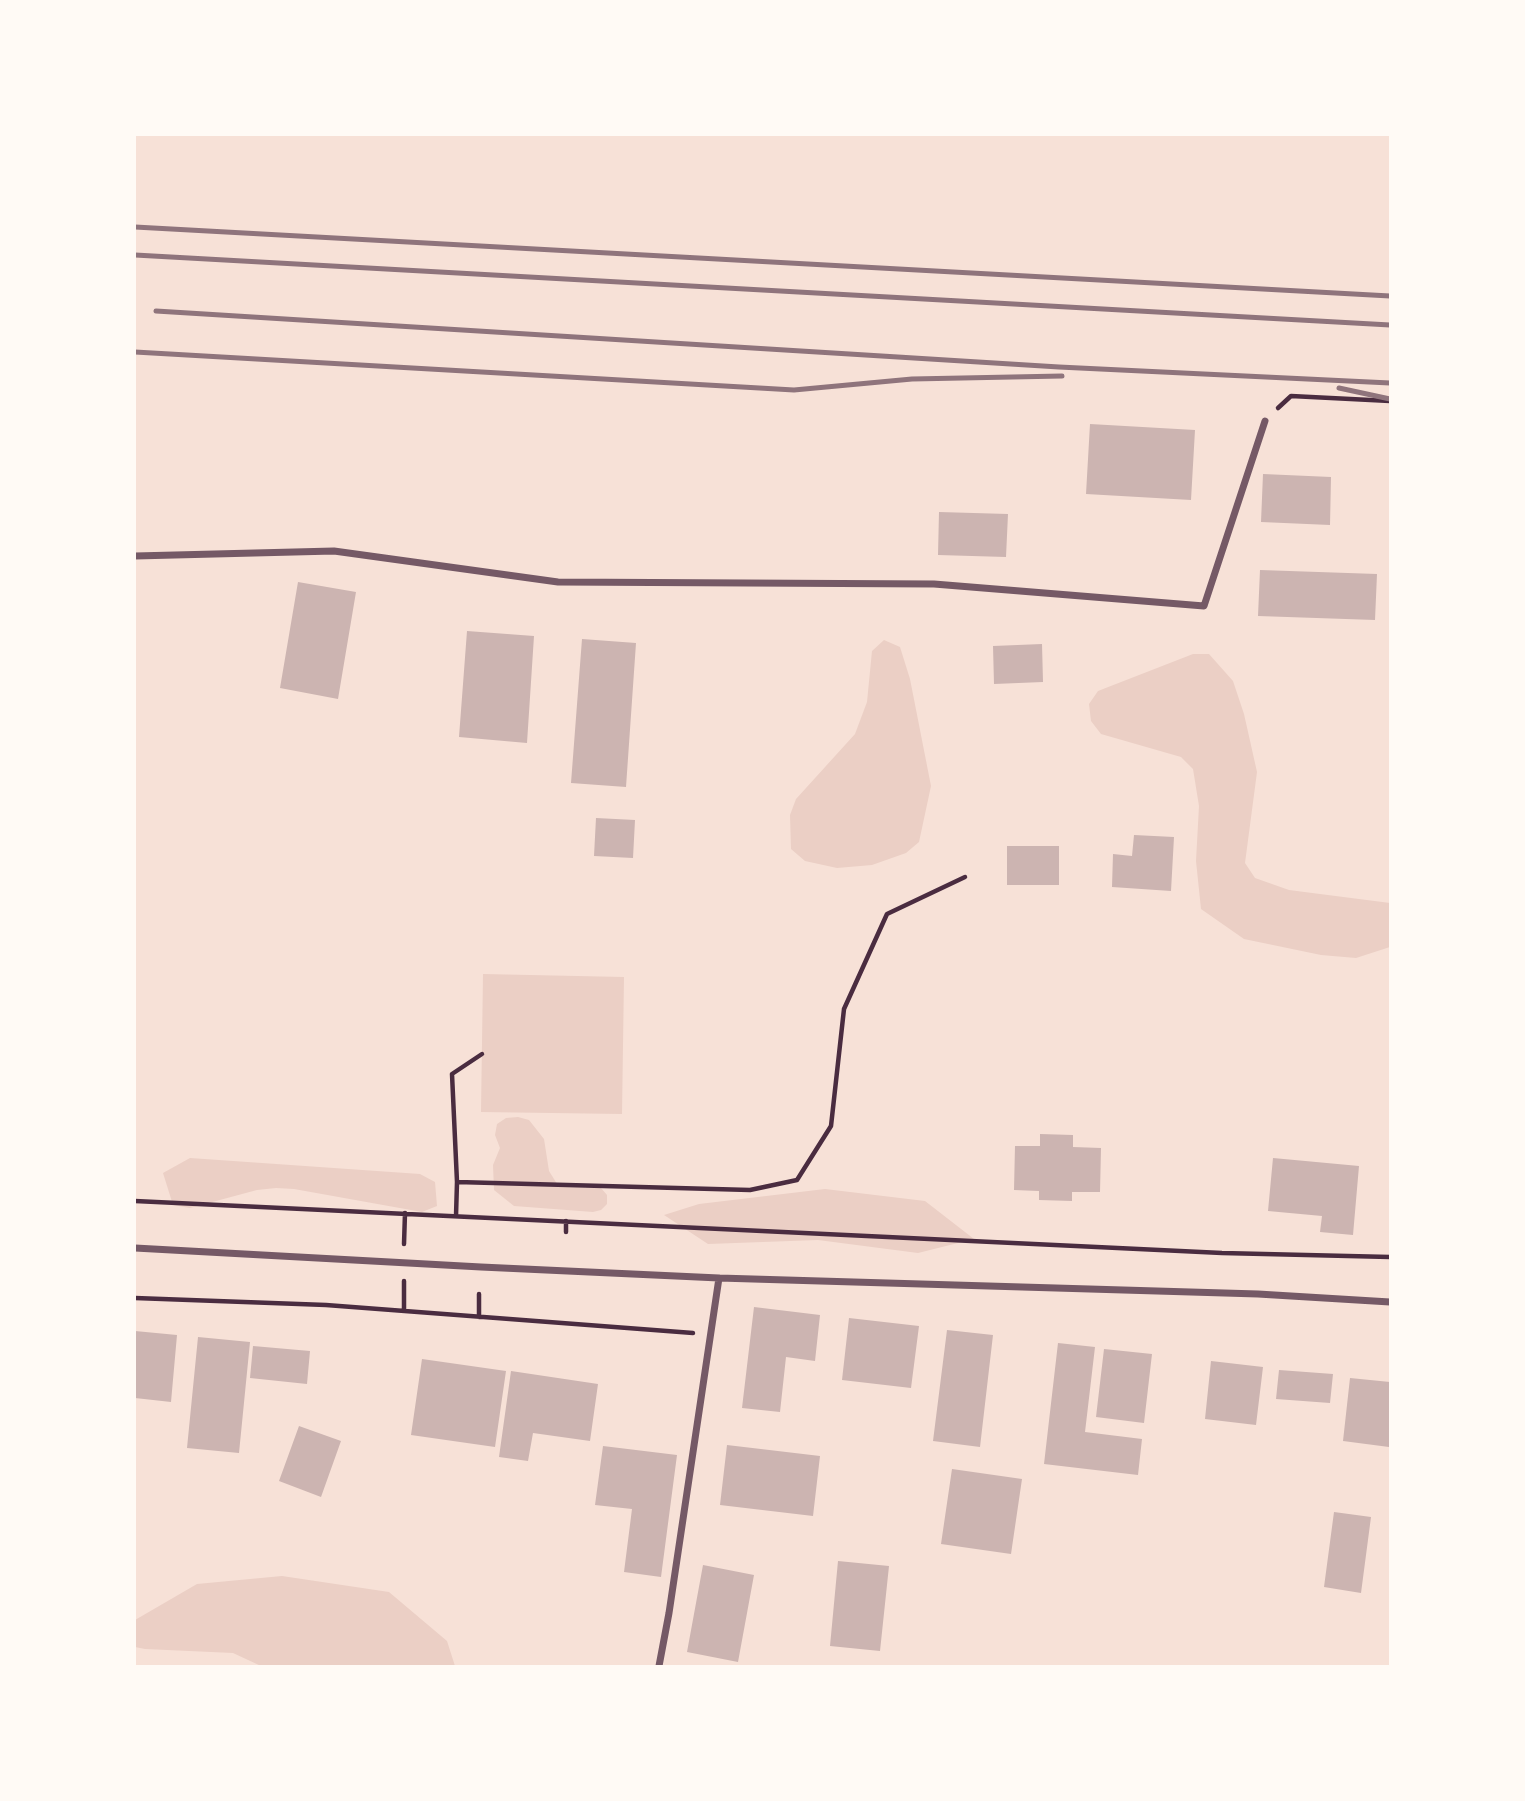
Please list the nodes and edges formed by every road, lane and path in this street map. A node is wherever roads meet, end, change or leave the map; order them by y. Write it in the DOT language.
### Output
graph roads {
  1 [pos="1390,401"];
  2 [pos="1265,421"];
  3 [pos="135,556"];
  4 [pos="965,877"];
  5 [pos="482,1054"];
  6 [pos="457,1182"];
  7 [pos="135,1201"];
  8 [pos="456,1216"];
  9 [pos="566,1221"];
  10 [pos="566,1232"];
  11 [pos="135,1248"];
  12 [pos="1390,1257"];
  13 [pos="719,1278"];
  14 [pos="479,1294"];
  15 [pos="135,1298"];
  16 [pos="1390,1302"];
  17 [pos="480,1317"];
  18 [pos="711,1335"];
  19 [pos="659,1666"];
  1 -- 2 [label="path"];
  2 -- 3 [label="street"];
  4 -- 6 [label="path"];
  5 -- 6 [label="path"];
  6 -- 8 [label="path"];
  7 -- 8 [label="path"];
  8 -- 9 [label="path"];
  9 -- 10 [label="path"];
  9 -- 12 [label="path"];
  11 -- 13 [label="street"];
  13 -- 16 [label="street"];
  13 -- 18 [label="street"];
  14 -- 17 [label="path"];
  15 -- 17 [label="path"];
  17 -- 18 [label="path"];
  18 -- 19 [label="street"];
}
